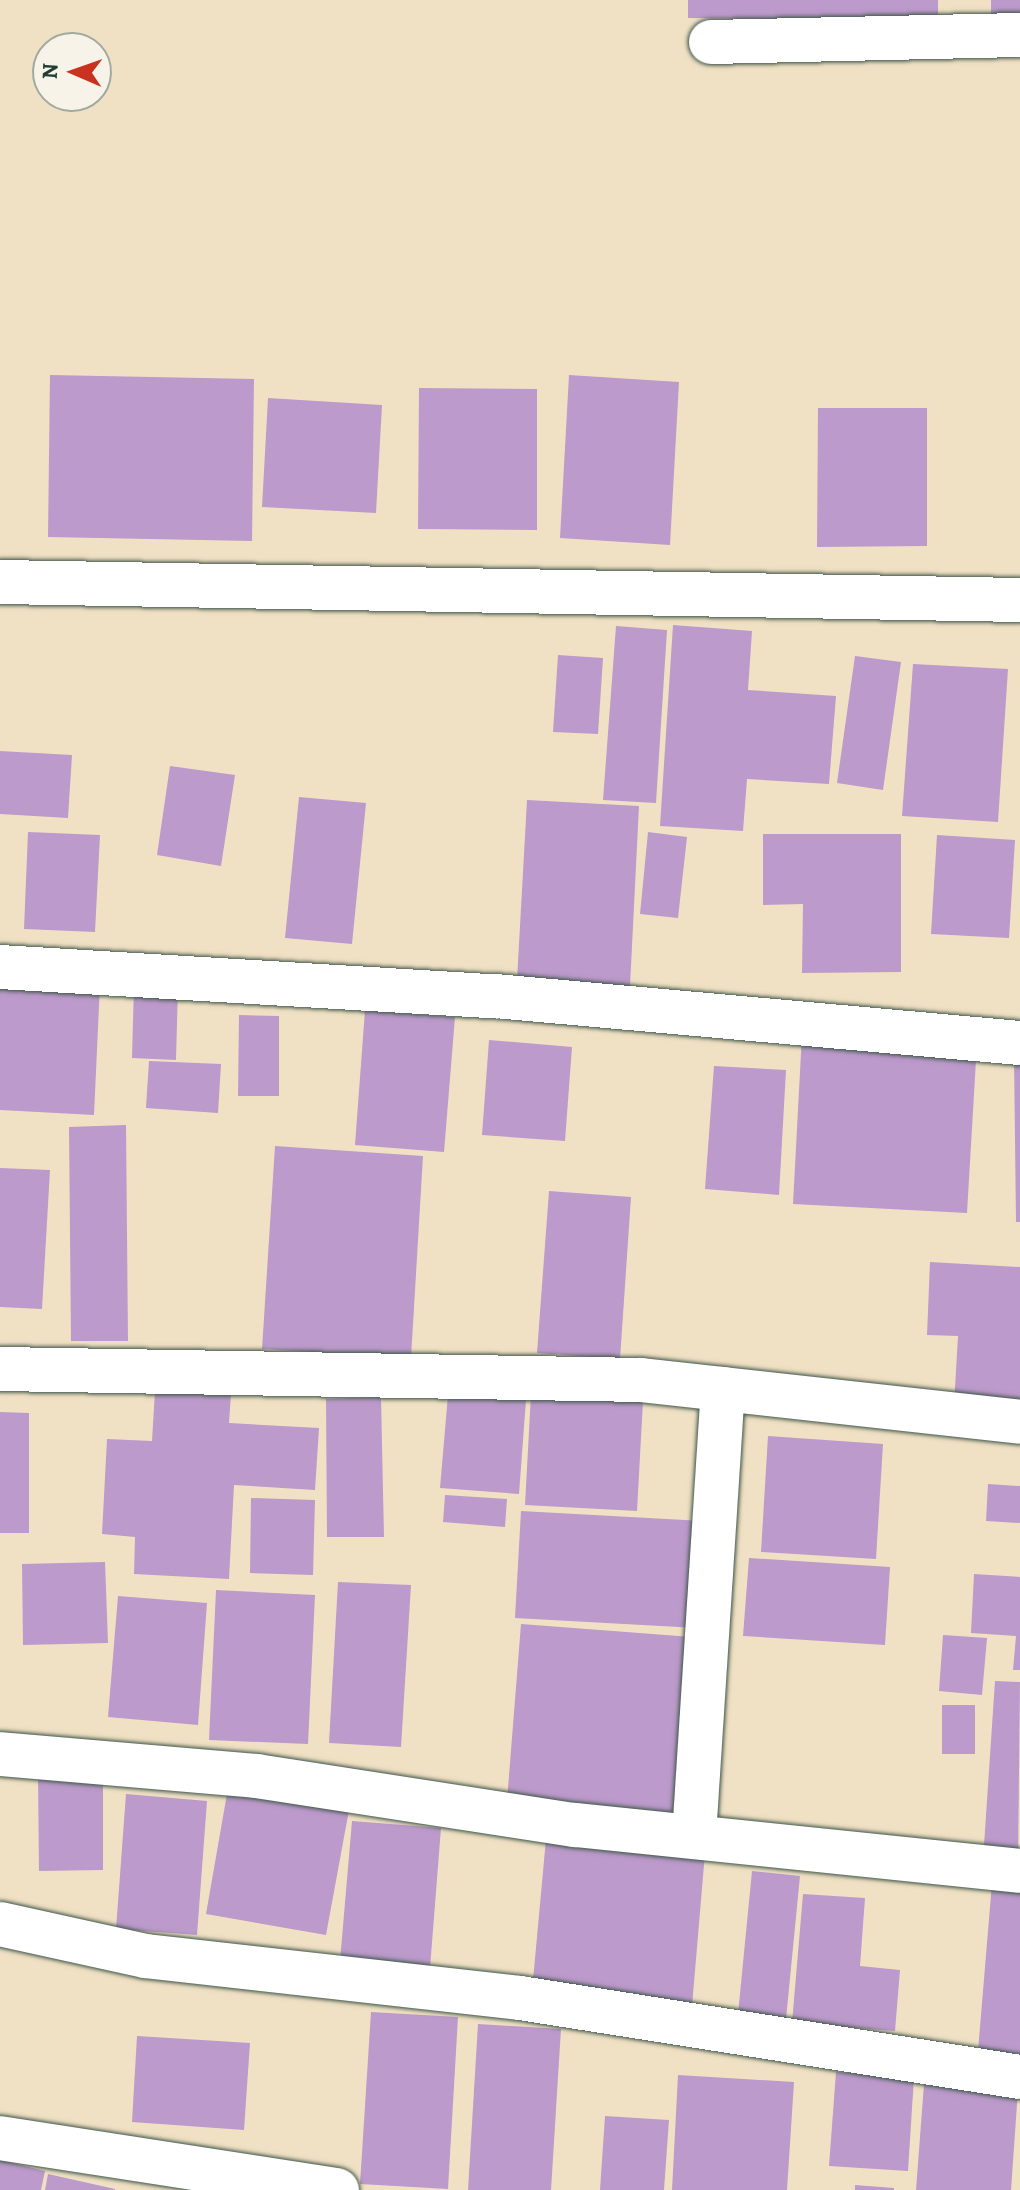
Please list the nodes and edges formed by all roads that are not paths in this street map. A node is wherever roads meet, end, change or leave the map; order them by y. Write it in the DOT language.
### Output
graph roads {
  1 [pos="1020,35"];
  2 [pos="711,42"];
  3 [pos="0,582"];
  4 [pos="1020,600"];
  5 [pos="0,967"];
  6 [pos="1020,1043"];
  7 [pos="0,1369"];
  8 [pos="723,1389"];
  9 [pos="1020,1422"];
  10 [pos="0,1754"];
  11 [pos="694,1836"];
  12 [pos="1020,1871"];
  13 [pos="0,1924"];
  14 [pos="1020,2077"];
  15 [pos="0,2138"];
  16 [pos="337,2190"];
  1 -- 2 [label="street"];
  3 -- 4 [label="street"];
  5 -- 6 [label="street"];
  7 -- 8 [label="street"];
  8 -- 9 [label="street"];
  8 -- 11 [label="street"];
  10 -- 11 [label="street"];
  11 -- 12 [label="street"];
  13 -- 14 [label="street"];
  15 -- 16 [label="street"];
}
